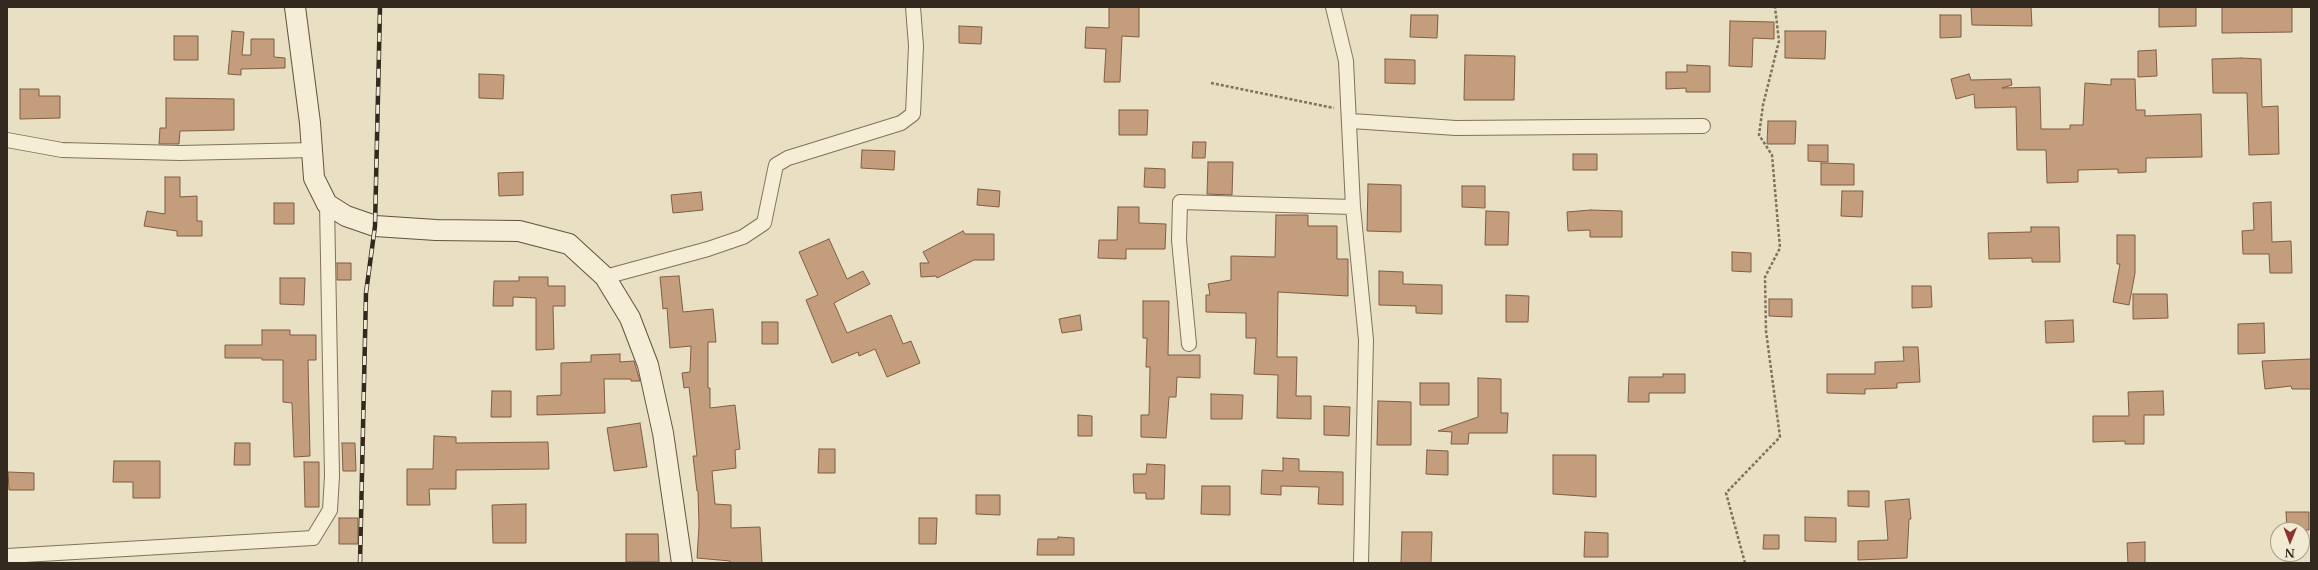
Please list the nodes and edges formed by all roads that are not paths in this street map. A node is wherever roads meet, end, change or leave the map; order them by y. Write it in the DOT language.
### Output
graph roads {
  1 [pos="295,7"];
  2 [pos="912,7"];
  3 [pos="1333,7"];
  4 [pos="1350,116"];
  5 [pos="1703,126"];
  6 [pos="7,140"];
  7 [pos="312,150"];
  8 [pos="327,204"];
  9 [pos="1353,207"];
  10 [pos="605,277"];
  11 [pos="1190,344"];
  12 [pos="7,556"];
  13 [pos="682,563"];
  14 [pos="1361,563"];
  1 -- 7 [label="street"];
  2 -- 10 [label="street"];
  3 -- 4 [label="street"];
  4 -- 5 [label="street"];
  4 -- 9 [label="street"];
  6 -- 7 [label="street"];
  7 -- 8 [label="street"];
  8 -- 10 [label="street"];
  8 -- 12 [label="street"];
  9 -- 11 [label="street"];
  9 -- 14 [label="street"];
  10 -- 13 [label="street"];
}
